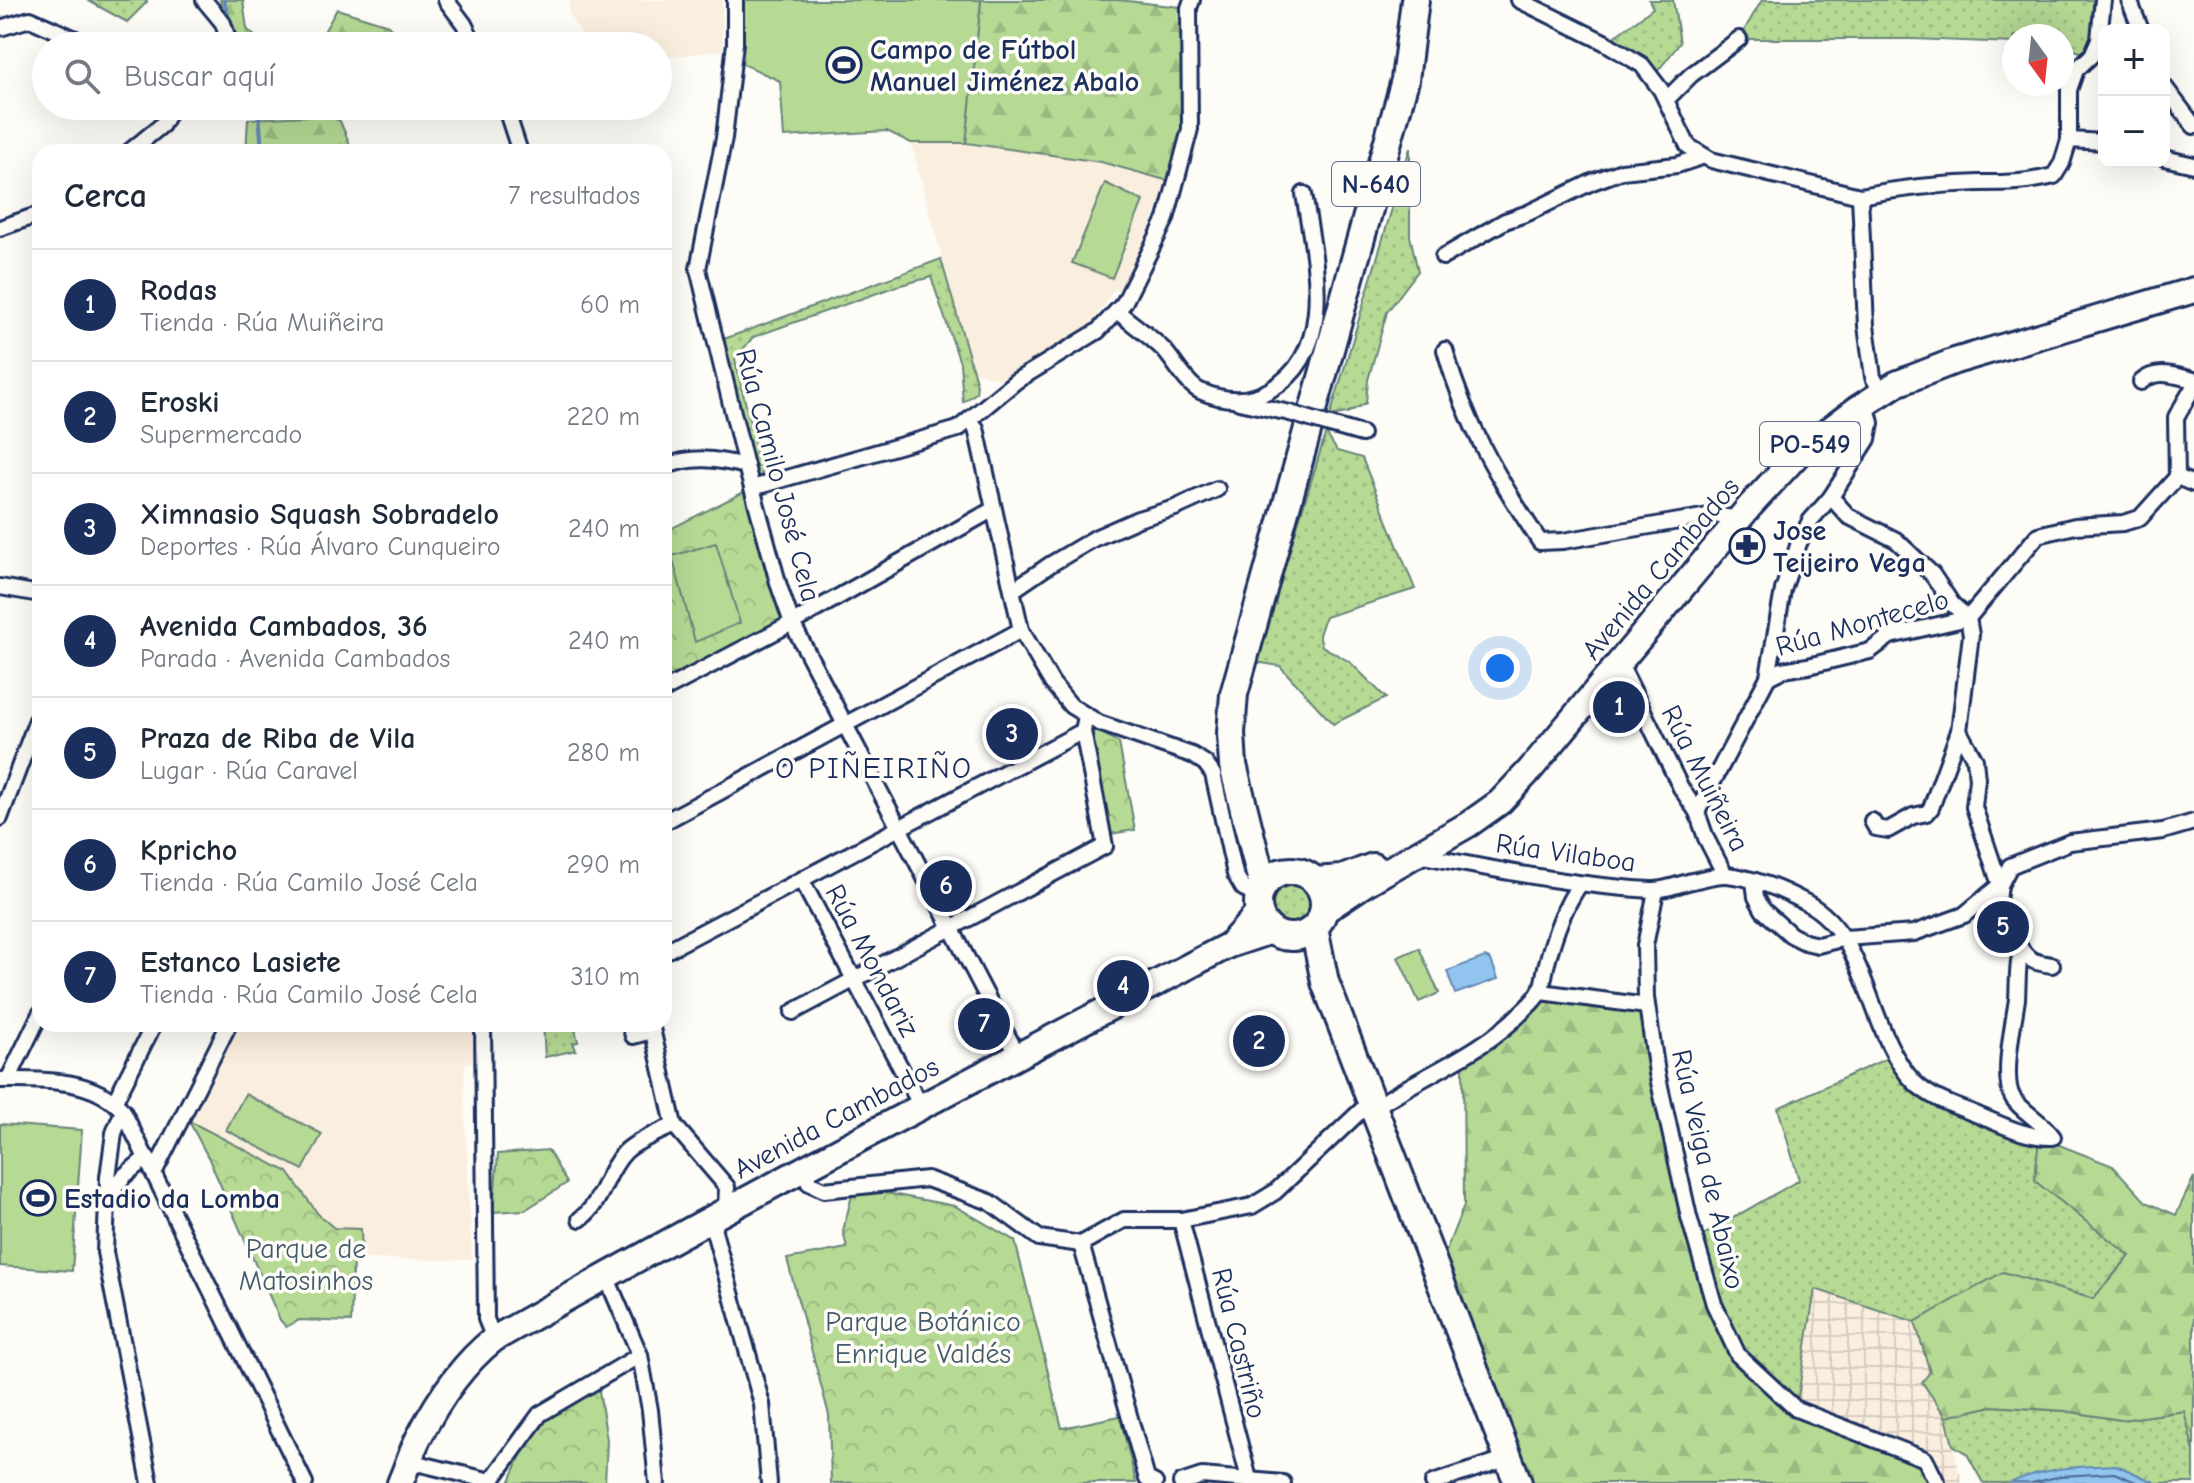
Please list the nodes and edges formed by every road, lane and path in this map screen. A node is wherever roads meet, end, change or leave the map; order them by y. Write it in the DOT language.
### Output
graph roads {
  1 [pos="204,0"];
  2 [pos="446,0"];
  3 [pos="735,0"];
  4 [pos="1192,0"];
  5 [pos="1415,0"];
  6 [pos="1519,0"];
  7 [pos="2103,0"];
  8 [pos="2129,0"];
  9 [pos="2102,24"];
  10 [pos="2139,24"];
  11 [pos="0,28"];
  12 [pos="59,32"];
  13 [pos="226,32"];
  14 [pos="468,32"];
  15 [pos="1739,39"];
  16 [pos="2098,45"];
  17 [pos="2170,94"];
  18 [pos="1666,100"];
  19 [pos="165,120"];
  20 [pos="510,120"];
  21 [pos="2194,126"];
  22 [pos="2069,140"];
  23 [pos="2098,142"];
  24 [pos="139,144"];
  25 [pos="517,144"];
  26 [pos="1704,156"];
  27 [pos="2170,159"];
  28 [pos="2194,165"];
  29 [pos="1304,194"];
  30 [pos="1860,196"];
  31 [pos="32,217"];
  32 [pos="0,228"];
  33 [pos="1443,257"];
  34 [pos="2194,290"];
  35 [pos="1117,311"];
  36 [pos="1445,350"];
  37 [pos="2194,380"];
  38 [pos="2141,382"];
  39 [pos="2194,386"];
  40 [pos="1874,398"];
  41 [pos="1234,401"];
  42 [pos="970,421"];
  43 [pos="1362,434"];
  44 [pos="672,464"];
  45 [pos="746,466"];
  46 [pos="2177,477"];
  47 [pos="2194,484"];
  48 [pos="752,488"];
  49 [pos="1217,489"];
  50 [pos="1831,497"];
  51 [pos="992,510"];
  52 [pos="1739,519"];
  53 [pos="0,587"];
  54 [pos="1013,590"];
  55 [pos="32,593"];
  56 [pos="1968,618"];
  57 [pos="792,623"];
  58 [pos="1021,630"];
  59 [pos="1619,662"];
  60 [pos="1768,677"];
  61 [pos="672,686"];
  62 [pos="1086,716"];
  63 [pos="843,724"];
  64 [pos="1083,731"];
  65 [pos="1959,731"];
  66 [pos="32,733"];
  67 [pos="1538,759"];
  68 [pos="1241,802"];
  69 [pos="1697,812"];
  70 [pos="0,818"];
  71 [pos="672,818"];
  72 [pos="1872,821"];
  73 [pos="2194,822"];
  74 [pos="898,828"];
  75 [pos="1416,854"];
  76 [pos="1302,875"];
  77 [pos="1725,875"];
  78 [pos="802,881"];
  79 [pos="1754,881"];
  80 [pos="1580,884"];
  81 [pos="2000,885"];
  82 [pos="1656,891"];
  83 [pos="1283,914"];
  84 [pos="952,930"];
  85 [pos="1845,938"];
  86 [pos="672,948"];
  87 [pos="2021,949"];
  88 [pos="2052,965"];
  89 [pos="856,980"];
  90 [pos="1541,992"];
  91 [pos="1647,1006"];
  92 [pos="793,1012"];
  93 [pos="32,1029"];
  94 [pos="151,1032"];
  95 [pos="225,1032"];
  96 [pos="483,1032"];
  97 [pos="653,1032"];
  98 [pos="1018,1056"];
  99 [pos="4,1080"];
  100 [pos="1372,1105"];
  101 [pos="119,1106"];
  102 [pos="921,1106"];
  103 [pos="674,1125"];
  104 [pos="147,1157"];
  105 [pos="803,1171"];
  106 [pos="154,1173"];
  107 [pos="107,1198"];
  108 [pos="726,1209"];
  109 [pos="580,1219"];
  110 [pos="1181,1220"];
  111 [pos="1081,1244"];
  112 [pos="606,1276"];
  113 [pos="494,1339"];
  114 [pos="640,1355"];
  115 [pos="1508,1458"];
  116 [pos="404,1474"];
  117 [pos="1249,1479"];
  118 [pos="150,1483"];
  119 [pos="305,1483"];
  120 [pos="657,1483"];
  121 [pos="769,1483"];
  122 [pos="1155,1483"];
  123 [pos="1181,1483"];
  124 [pos="1283,1483"];
  125 [pos="1433,1483"];
  126 [pos="1518,1483"];
  127 [pos="1937,1483"];
  1 -- 13 [label="street"];
  2 -- 14 [label="street"];
  3 -- 45 [label="street, Rúa Camilo José Cela"];
  4 -- 35 [label="street"];
  5 -- 68 [label="highway, N-640"];
  6 -- 18 [label="street"];
  7 -- 9 [label="street"];
  8 -- 10 [label="street"];
  11 -- 12 [label="street"];
  15 -- 18 [label="street"];
  16 -- 22 [label="street"];
  17 -- 21 [label="street"];
  18 -- 26 [label="street"];
  19 -- 24 [label="street"];
  20 -- 25 [label="street"];
  22 -- 23 [label="street"];
  22 -- 30 [label="street"];
  26 -- 30 [label="street"];
  26 -- 33 [label="street"];
  27 -- 28 [label="street"];
  29 -- 41 [label="street"];
  30 -- 40 [label="street"];
  31 -- 32 [label="street"];
  34 -- 40 [label="main road, Avenida Cambados / PO-549"];
  35 -- 41 [label="street"];
  35 -- 42 [label="street"];
  36 -- 52 [label="street"];
  37 -- 38 [label="street"];
  39 -- 46 [label="street"];
  40 -- 50 [label="street"];
  40 -- 52 [label="main road, Avenida Cambados / PO-549"];
  41 -- 43 [label="street, bridge"];
  42 -- 48 [label="street"];
  42 -- 51 [label="street"];
  44 -- 45 [label="street"];
  45 -- 48 [label="street, Rúa Camilo José Cela"];
  46 -- 47 [label="street"];
  46 -- 56 [label="street, Rúa Montecelo"];
  48 -- 57 [label="street, Rúa Camilo José Cela"];
  49 -- 54 [label="street"];
  50 -- 56 [label="street"];
  50 -- 60 [label="street"];
  51 -- 54 [label="street"];
  51 -- 57 [label="street"];
  52 -- 59 [label="main road, Avenida Cambados / PO-549"];
  53 -- 55 [label="street"];
  54 -- 58 [label="street"];
  56 -- 60 [label="street, Rúa Montecelo"];
  56 -- 65 [label="street"];
  57 -- 61 [label="street"];
  57 -- 63 [label="street, Rúa Camilo José Cela"];
  58 -- 62 [label="street"];
  58 -- 63 [label="street"];
  59 -- 67 [label="main road, Avenida Cambados / PO-549"];
  59 -- 69 [label="street, Rúa Muiñeira"];
  60 -- 69 [label="street"];
  62 -- 64 [label="street"];
  62 -- 83 [label="street"];
  63 -- 71 [label="street"];
  63 -- 74 [label="street, Rúa Camilo José Cela"];
  64 -- 74 [label="street"];
  64 -- 84 [label="street"];
  65 -- 72 [label="street"];
  65 -- 81 [label="street"];
  66 -- 70 [label="street"];
  67 -- 75 [label="main road, PO-549"];
  67 -- 76 [label="main road, PO-549"];
  68 -- 76 [label="highway, N-640"];
  68 -- 83 [label="highway, N-640"];
  69 -- 77 [label="street, Rúa Muiñeira"];
  73 -- 81 [label="street"];
  74 -- 78 [label="street"];
  74 -- 84 [label="street, Rúa Camilo José Cela"];
  75 -- 80 [label="street, Rúa Vilaboa"];
  75 -- 83 [label="main road, PO-549"];
  76 -- 83 [label="highway"];
  76 -- 83 [label="highway, N-640"];
  77 -- 79 [label="street, Rúa Vilaboa"];
  77 -- 82 [label="street, Rúa Vilaboa"];
  78 -- 86 [label="street"];
  78 -- 89 [label="street, Rúa Mondariz"];
  79 -- 85 [label="street, Rúa Vilaboa"];
  79 -- 85 [label="street"];
  80 -- 82 [label="street, Rúa Vilaboa"];
  80 -- 90 [label="street"];
  81 -- 85 [label="street"];
  81 -- 87 [label="street"];
  82 -- 91 [label="street, Rúa Veiga de Abaixo"];
  83 -- 98 [label="main road, Avenida Cambados"];
  83 -- 100 [label="highway"];
  84 -- 89 [label="street"];
  84 -- 98 [label="street, Rúa Camilo José Cela"];
  85 -- 87 [label="street"];
  87 -- 88 [label="street"];
  89 -- 92 [label="street"];
  89 -- 102 [label="street, Rúa Mondariz"];
  90 -- 91 [label="street"];
  90 -- 100 [label="street"];
  91 -- 127 [label="street, Rúa Veiga de Abaixo"];
  93 -- 99 [label="street"];
  94 -- 101 [label="street"];
  95 -- 106 [label="street"];
  96 -- 113 [label="street"];
  97 -- 103 [label="street"];
  98 -- 102 [label="main road, Avenida Cambados"];
  99 -- 101 [label="street"];
  100 -- 110 [label="street"];
  100 -- 115 [label="highway"];
  101 -- 104 [label="street"];
  101 -- 107 [label="street"];
  102 -- 105 [label="main road, Avenida Cambados"];
  103 -- 108 [label="street"];
  103 -- 109 [label="street"];
  104 -- 106 [label="street"];
  104 -- 107 [label="street"];
  105 -- 108 [label="main road, Avenida Cambados"];
  105 -- 111 [label="street"];
  106 -- 119 [label="street"];
  107 -- 118 [label="street"];
  108 -- 112 [label="main road, Avenida Cambados"];
  108 -- 121 [label="street"];
  110 -- 111 [label="street"];
  110 -- 117 [label="street, Rúa Castriño"];
  111 -- 122 [label="street"];
  112 -- 113 [label="main road, Avenida Cambados"];
  112 -- 114 [label="street"];
  113 -- 116 [label="main road, Avenida Cambados"];
  114 -- 116 [label="street"];
  114 -- 120 [label="street"];
  115 -- 125 [label="street"];
  115 -- 126 [label="highway"];
  117 -- 123 [label="street"];
  117 -- 124 [label="street"];
}
